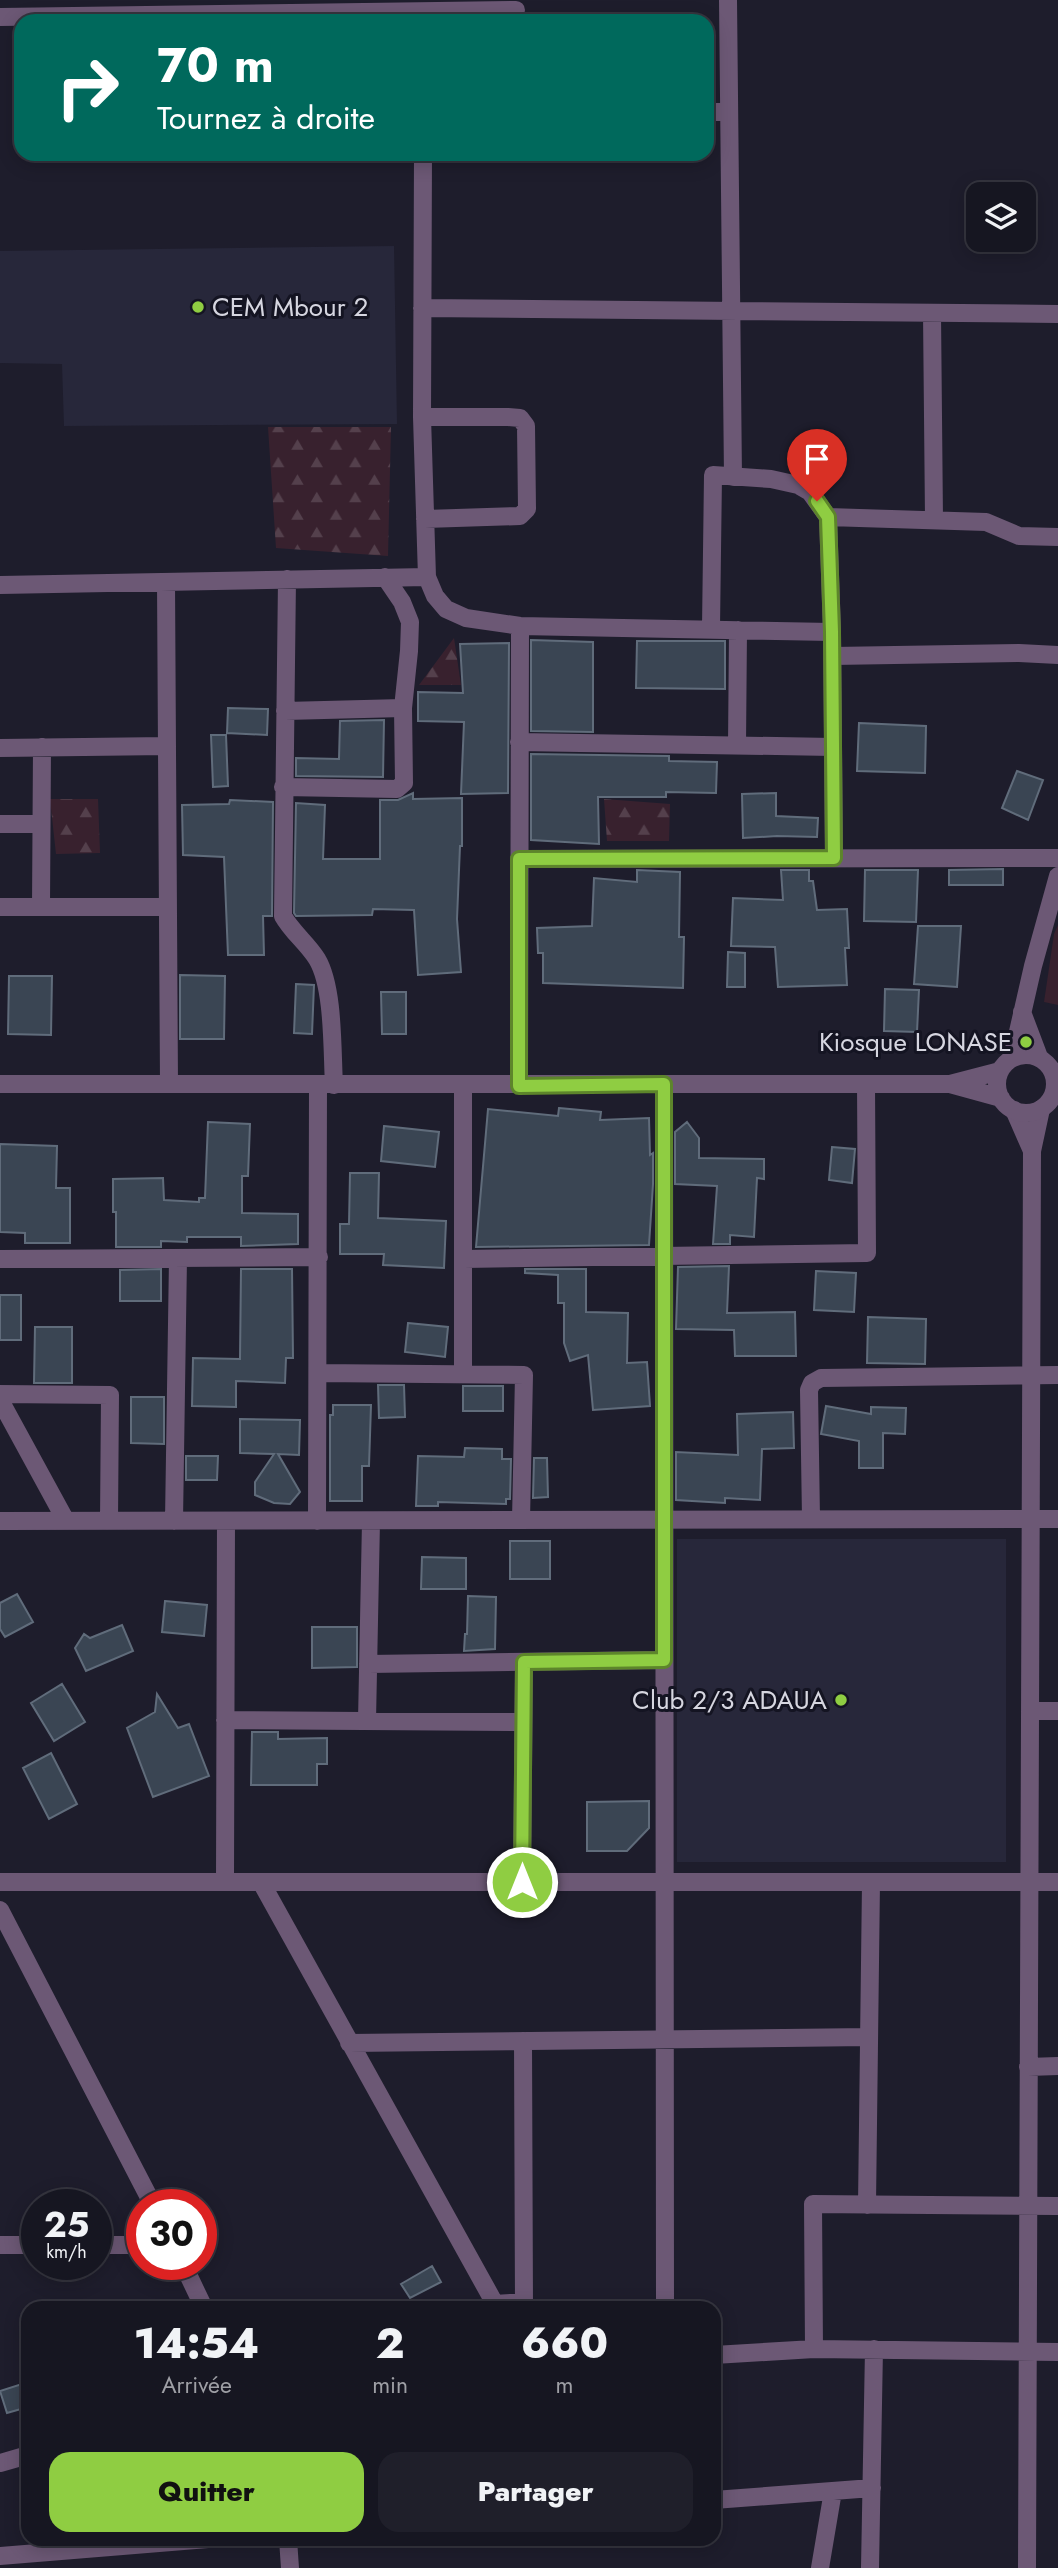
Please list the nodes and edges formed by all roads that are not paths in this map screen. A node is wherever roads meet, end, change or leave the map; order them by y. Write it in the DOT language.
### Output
graph roads {
  1 [pos="728,0"];
  2 [pos="128,8"];
  3 [pos="516,10"];
  4 [pos="43,14"];
  5 [pos="349,14"];
  6 [pos="454,14"];
  7 [pos="714,112"];
  8 [pos="729,112"];
  9 [pos="423,161"];
  10 [pos="422,308"];
  11 [pos="732,311"];
  12 [pos="932,313"];
  13 [pos="1058,314"];
  14 [pos="422,417"];
  15 [pos="733,477"];
  16 [pos="828,517"];
  17 [pos="425,519"];
  18 [pos="934,519"];
  19 [pos="1058,537"];
  20 [pos="427,576"];
  21 [pos="384,577"];
  22 [pos="287,579"];
  23 [pos="166,582"];
  24 [pos="0,585"];
  25 [pos="520,626"];
  26 [pos="710,628"];
  27 [pos="738,630"];
  28 [pos="832,632"];
  29 [pos="1058,655"];
  30 [pos="832,656"];
  31 [pos="403,708"];
  32 [pos="285,711"];
  33 [pos="519,742"];
  34 [pos="737,745"];
  35 [pos="167,746"];
  36 [pos="42,747"];
  37 [pos="833,747"];
  38 [pos="0,748"];
  39 [pos="284,787"];
  40 [pos="0,824"];
  41 [pos="41,824"];
  42 [pos="834,858"];
  43 [pos="1058,858"];
  44 [pos="519,859"];
  45 [pos="1058,876"];
  46 [pos="0,907"];
  47 [pos="41,907"];
  48 [pos="168,907"];
  49 [pos="1022,1012"];
  50 [pos="1048,1058"];
  51 [pos="1006,1065"];
  52 [pos="0,1084"];
  53 [pos="169,1084"];
  54 [pos="664,1084"];
  55 [pos="866,1084"];
  56 [pos="950,1084"];
  57 [pos="326,1085"];
  58 [pos="463,1085"];
  59 [pos="519,1086"];
  60 [pos="1057,1086"];
  61 [pos="1007,1104"];
  62 [pos="1041,1109"];
  63 [pos="1032,1151"];
  64 [pos="664,1256"];
  65 [pos="319,1257"];
  66 [pos="178,1258"];
  67 [pos="0,1259"];
  68 [pos="464,1259"];
  69 [pos="318,1373"];
  70 [pos="464,1374"];
  71 [pos="1031,1375"];
  72 [pos="1058,1375"];
  73 [pos="0,1397"];
  74 [pos="811,1519"];
  75 [pos="1030,1519"];
  76 [pos="1058,1519"];
  77 [pos="522,1520"];
  78 [pos="664,1520"];
  79 [pos="0,1521"];
  80 [pos="66,1521"];
  81 [pos="109,1521"];
  82 [pos="174,1521"];
  83 [pos="226,1521"];
  84 [pos="317,1521"];
  85 [pos="371,1521"];
  86 [pos="664,1660"];
  87 [pos="524,1662"];
  88 [pos="368,1664"];
  89 [pos="1030,1711"];
  90 [pos="1058,1711"];
  91 [pos="225,1720"];
  92 [pos="367,1721"];
  93 [pos="523,1722"];
  94 [pos="0,1882"];
  95 [pos="225,1882"];
  96 [pos="261,1882"];
  97 [pos="522,1882"];
  98 [pos="665,1882"];
  99 [pos="871,1882"];
  100 [pos="1029,1882"];
  101 [pos="1058,1882"];
  102 [pos="0,1910"];
  103 [pos="869,2037"];
  104 [pos="665,2040"];
  105 [pos="523,2041"];
  106 [pos="349,2043"];
  107 [pos="1028,2067"];
  108 [pos="1058,2067"];
  109 [pos="145,2189"];
  110 [pos="867,2205"];
  111 [pos="1028,2206"];
  112 [pos="1058,2206"];
  113 [pos="0,2245"];
  114 [pos="21,2245"];
  115 [pos="191,2280"];
  116 [pos="201,2301"];
  117 [pos="493,2301"];
  118 [pos="524,2301"];
  119 [pos="665,2301"];
  120 [pos="814,2349"];
  121 [pos="874,2349"];
  122 [pos="1028,2351"];
  123 [pos="1058,2352"];
  124 [pos="721,2355"];
  125 [pos="21,2457"];
  126 [pos="0,2463"];
  127 [pos="872,2488"];
  128 [pos="833,2491"];
  129 [pos="721,2499"];
  130 [pos="105,2546"];
  131 [pos="288,2546"];
  132 [pos="0,2556"];
  133 [pos="290,2568"];
  134 [pos="820,2568"];
  135 [pos="870,2568"];
  136 [pos="1027,2568"];
  1 -- 8 [label="street"];
  2 -- 4 [label="street"];
  2 -- 5 [label="street"];
  3 -- 6 [label="street"];
  7 -- 8 [label="street"];
  8 -- 11 [label="street"];
  9 -- 10 [label="street"];
  10 -- 11 [label="street"];
  10 -- 14 [label="street"];
  11 -- 12 [label="street"];
  11 -- 15 [label="street"];
  12 -- 13 [label="street"];
  12 -- 18 [label="street"];
  14 -- 17 [label="street"];
  14 -- 17 [label="street"];
  15 -- 16 [label="street"];
  15 -- 26 [label="street"];
  16 -- 18 [label="street"];
  16 -- 28 [label="street"];
  17 -- 20 [label="street"];
  18 -- 19 [label="street"];
  20 -- 21 [label="street"];
  20 -- 25 [label="street"];
  21 -- 22 [label="street"];
  21 -- 31 [label="street"];
  22 -- 23 [label="street"];
  22 -- 32 [label="street"];
  23 -- 24 [label="street"];
  23 -- 35 [label="street"];
  25 -- 26 [label="street"];
  25 -- 33 [label="street"];
  26 -- 27 [label="street"];
  27 -- 28 [label="street"];
  27 -- 34 [label="street"];
  28 -- 30 [label="street"];
  29 -- 30 [label="street"];
  30 -- 37 [label="street"];
  31 -- 32 [label="street"];
  31 -- 39 [label="street"];
  32 -- 39 [label="street"];
  33 -- 34 [label="street"];
  33 -- 44 [label="street"];
  34 -- 37 [label="street"];
  35 -- 36 [label="street"];
  35 -- 48 [label="street"];
  36 -- 38 [label="street"];
  36 -- 41 [label="street"];
  37 -- 42 [label="street"];
  39 -- 57 [label="street"];
  40 -- 41 [label="street"];
  41 -- 47 [label="street"];
  42 -- 43 [label="street"];
  42 -- 44 [label="street"];
  44 -- 59 [label="street"];
  45 -- 49 [label="street"];
  46 -- 47 [label="street"];
  47 -- 48 [label="street"];
  48 -- 53 [label="street"];
  49 -- 50 [label="street"];
  49 -- 51 [label="street"];
  50 -- 51 [label="street"];
  50 -- 60 [label="street"];
  51 -- 56 [label="street"];
  51 -- 61 [label="street"];
  52 -- 53 [label="street"];
  53 -- 57 [label="street"];
  54 -- 55 [label="street"];
  54 -- 59 [label="street"];
  54 -- 64 [label="street"];
  55 -- 56 [label="street"];
  55 -- 64 [label="street"];
  56 -- 61 [label="street"];
  57 -- 58 [label="street"];
  57 -- 65 [label="street"];
  58 -- 59 [label="street"];
  58 -- 68 [label="street"];
  60 -- 62 [label="street"];
  61 -- 62 [label="street"];
  61 -- 63 [label="street"];
  62 -- 63 [label="street"];
  63 -- 71 [label="street"];
  64 -- 68 [label="street"];
  64 -- 78 [label="street"];
  65 -- 66 [label="street"];
  65 -- 69 [label="street"];
  66 -- 67 [label="street"];
  66 -- 82 [label="street"];
  68 -- 70 [label="street"];
  69 -- 70 [label="street"];
  69 -- 84 [label="street"];
  70 -- 77 [label="street"];
  71 -- 72 [label="street"];
  71 -- 74 [label="street"];
  71 -- 75 [label="street"];
  73 -- 80 [label="street"];
  73 -- 81 [label="street"];
  74 -- 75 [label="street"];
  74 -- 78 [label="street"];
  75 -- 76 [label="street"];
  75 -- 89 [label="street"];
  77 -- 78 [label="street"];
  77 -- 85 [label="street"];
  78 -- 86 [label="street"];
  79 -- 80 [label="street"];
  80 -- 81 [label="street"];
  81 -- 82 [label="street"];
  82 -- 83 [label="street"];
  83 -- 84 [label="street"];
  83 -- 91 [label="street"];
  84 -- 85 [label="street"];
  85 -- 88 [label="street"];
  86 -- 87 [label="street"];
  86 -- 98 [label="street"];
  87 -- 88 [label="street"];
  87 -- 93 [label="street"];
  88 -- 92 [label="street"];
  89 -- 90 [label="street"];
  89 -- 100 [label="street"];
  91 -- 92 [label="street"];
  91 -- 95 [label="street"];
  92 -- 93 [label="street"];
  93 -- 97 [label="street"];
  94 -- 95 [label="street"];
  95 -- 96 [label="street"];
  96 -- 97 [label="street"];
  96 -- 106 [label="street"];
  97 -- 98 [label="street"];
  98 -- 99 [label="street"];
  98 -- 104 [label="street"];
  99 -- 100 [label="street"];
  99 -- 103 [label="street"];
  100 -- 101 [label="street"];
  100 -- 107 [label="street"];
  102 -- 109 [label="street"];
  103 -- 104 [label="street"];
  103 -- 110 [label="street"];
  104 -- 105 [label="street"];
  104 -- 119 [label="street"];
  105 -- 106 [label="street"];
  105 -- 118 [label="street"];
  106 -- 117 [label="street"];
  107 -- 108 [label="street"];
  107 -- 111 [label="street"];
  110 -- 111 [label="street"];
  110 -- 120 [label="street"];
  111 -- 112 [label="street"];
  111 -- 122 [label="street"];
  113 -- 114 [label="street"];
  115 -- 116 [label="street"];
  120 -- 121 [label="street"];
  120 -- 124 [label="street"];
  121 -- 122 [label="street"];
  121 -- 127 [label="street"];
  122 -- 123 [label="street"];
  122 -- 136 [label="street"];
  125 -- 126 [label="street"];
  127 -- 128 [label="street"];
  127 -- 135 [label="street"];
  128 -- 129 [label="street"];
  128 -- 134 [label="street"];
  130 -- 132 [label="street"];
  131 -- 133 [label="street"];
}
